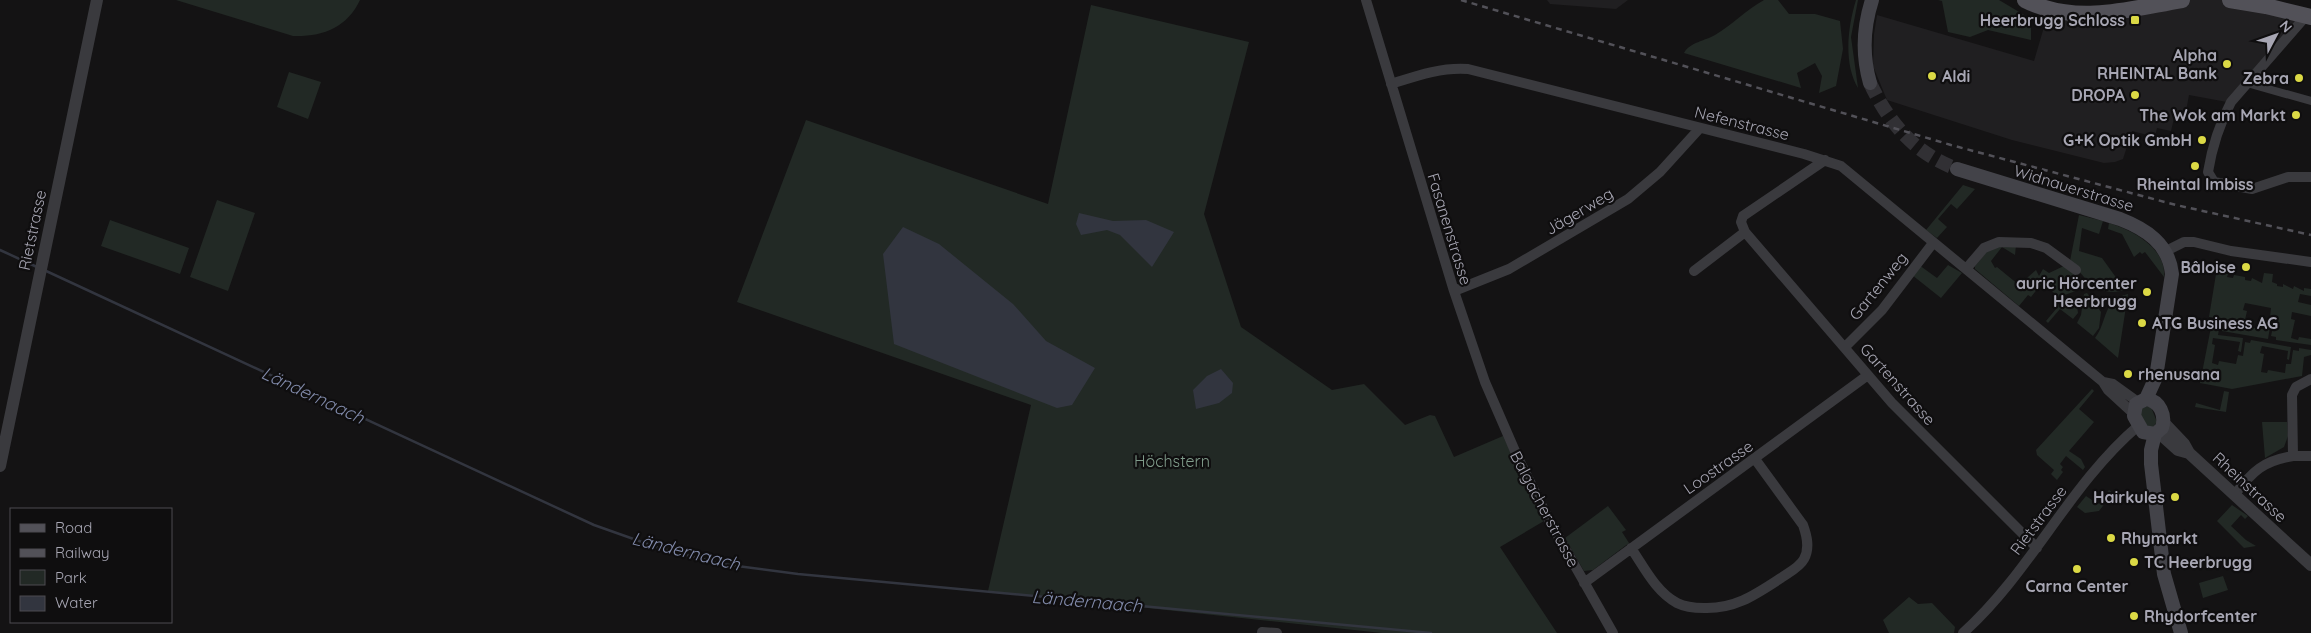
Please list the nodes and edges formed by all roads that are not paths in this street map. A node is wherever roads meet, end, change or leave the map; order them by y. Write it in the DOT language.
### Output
graph roads {
  1 [pos="97,0"];
  2 [pos="1366,0"];
  3 [pos="1872,0"];
  4 [pos="2025,0"];
  5 [pos="2182,0"];
  6 [pos="2230,0"];
  7 [pos="2309,15"];
  8 [pos="1870,83"];
  9 [pos="2247,83"];
  10 [pos="1391,84"];
  11 [pos="2311,100"];
  12 [pos="1700,128"];
  13 [pos="1825,160"];
  14 [pos="1957,169"];
  15 [pos="2311,177"];
  16 [pos="1745,232"];
  17 [pos="1933,242"];
  18 [pos="2166,251"];
  19 [pos="2311,262"];
  20 [pos="1966,270"];
  21 [pos="2076,270"];
  22 [pos="1694,271"];
  23 [pos="1454,291"];
  24 [pos="1845,347"];
  25 [pos="1868,375"];
  26 [pos="2311,379"];
  27 [pos="1485,382"];
  28 [pos="2148,419"];
  29 [pos="2293,456"];
  30 [pos="2311,456"];
  31 [pos="1755,459"];
  32 [pos="0,466"];
  33 [pos="2235,494"];
  34 [pos="1631,548"];
  35 [pos="2037,548"];
  36 [pos="2311,565"];
  37 [pos="1584,583"];
  38 [pos="1262,632"];
  39 [pos="1277,633"];
  40 [pos="1613,633"];
  41 [pos="1963,633"];
  42 [pos="2181,633"];
  1 -- 32 [label="street, Rietstrasse"];
  2 -- 10 [label="street"];
  3 -- 8 [label="main road"];
  4 -- 5 [label="main road"];
  6 -- 7 [label="main road"];
  7 -- 9 [label="street"];
  9 -- 11 [label="street"];
  9 -- 15 [label="street"];
  10 -- 12 [label="street, Nefenstrasse"];
  10 -- 23 [label="street, Fasanenstrasse"];
  12 -- 13 [label="street, Nefenstrasse"];
  12 -- 23 [label="street, Jägerweg"];
  13 -- 16 [label="street"];
  13 -- 17 [label="street, Nefenstrasse"];
  14 -- 18 [label="main road, Widnauerstrasse"];
  16 -- 22 [label="street"];
  16 -- 24 [label="street, Gartenstrasse"];
  17 -- 20 [label="street, Nefenstrasse"];
  17 -- 24 [label="street, Gartenweg"];
  18 -- 19 [label="street"];
  18 -- 28 [label="main road"];
  20 -- 21 [label="street"];
  20 -- 28 [label="street, Nefenstrasse"];
  23 -- 27 [label="street, Fasanenstrasse"];
  24 -- 25 [label="street, Gartenstrasse"];
  25 -- 31 [label="street, Loostrasse"];
  25 -- 35 [label="street, Gartenstrasse"];
  26 -- 29 [label="street"];
  27 -- 37 [label="street, Balgacherstrasse"];
  28 -- 33 [label="street, Rheinstrasse"];
  28 -- 35 [label="street, Rietstrasse"];
  28 -- 42 [label="main road"];
  29 -- 30 [label="street"];
  29 -- 33 [label="street"];
  31 -- 34 [label="street, Loostrasse"];
  31 -- 34 [label="street"];
  33 -- 36 [label="street, Rheinstrasse"];
  34 -- 37 [label="street, Loostrasse"];
  35 -- 41 [label="street, Rietstrasse"];
  37 -- 40 [label="street, Balgacherstrasse"];
  38 -- 39 [label="street"];
}
